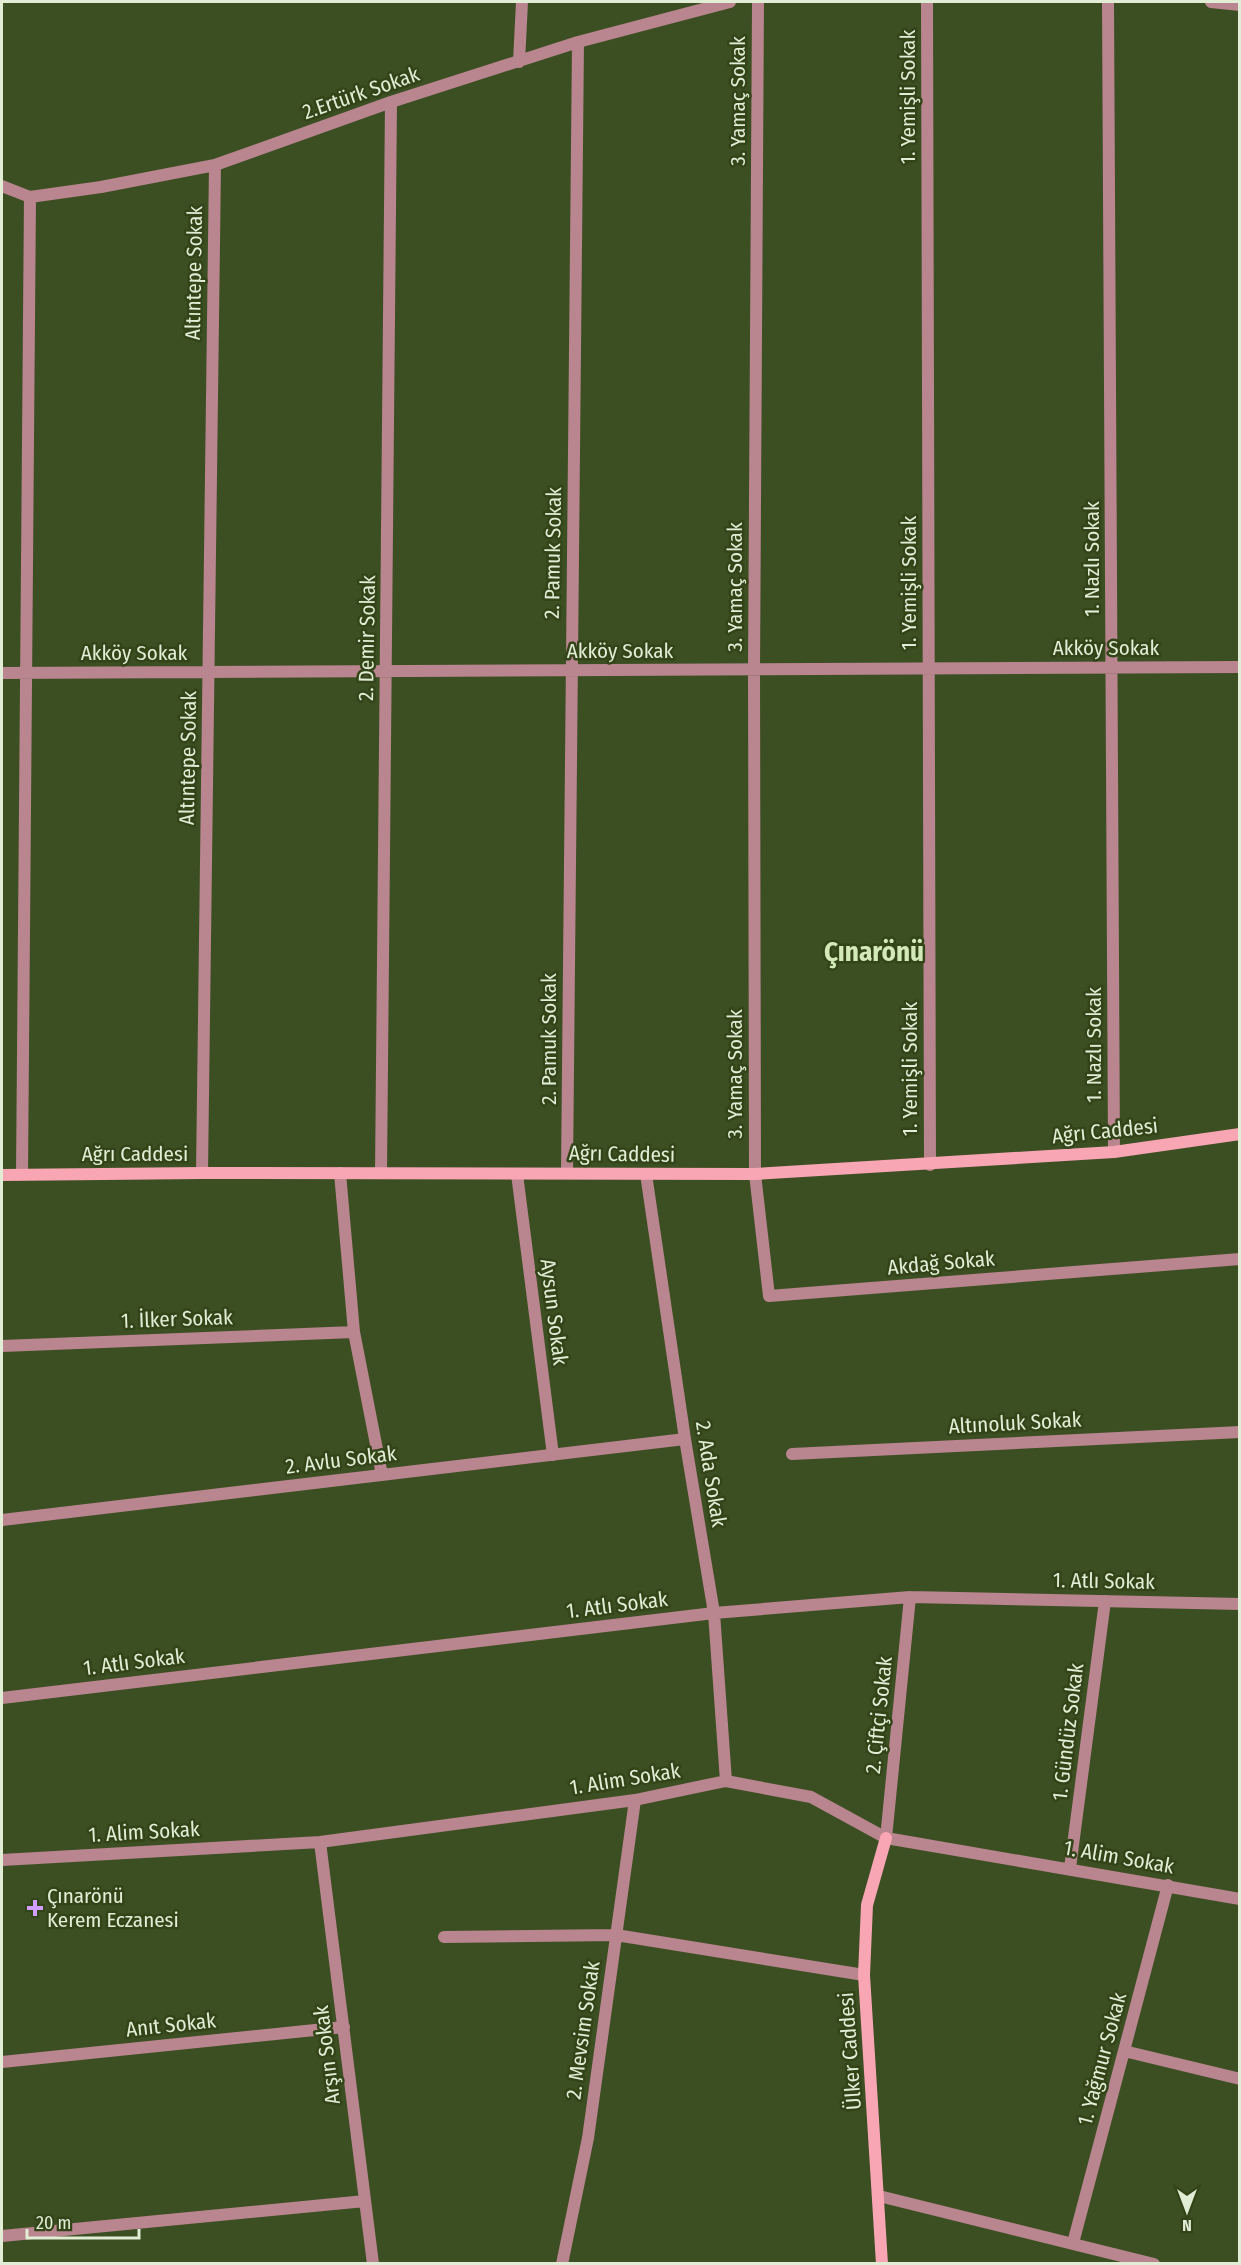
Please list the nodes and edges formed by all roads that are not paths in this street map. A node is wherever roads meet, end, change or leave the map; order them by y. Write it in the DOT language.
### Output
graph roads {
  1 [pos="522,2"];
  2 [pos="730,2"];
  3 [pos="758,2"];
  4 [pos="927,2"];
  5 [pos="1108,2"];
  6 [pos="1211,2"];
  7 [pos="1237,4"];
  8 [pos="700,6"];
  9 [pos="578,42"];
  10 [pos="519,62"];
  11 [pos="392,102"];
  12 [pos="215,165"];
  13 [pos="2,186"];
  14 [pos="30,196"];
  15 [pos="1239,667"];
  16 [pos="1112,668"];
  17 [pos="754,669"];
  18 [pos="929,669"];
  19 [pos="386,671"];
  20 [pos="572,671"];
  21 [pos="209,672"];
  22 [pos="2,673"];
  23 [pos="26,673"];
  24 [pos="1239,1134"];
  25 [pos="1114,1152"];
  26 [pos="930,1165"];
  27 [pos="567,1172"];
  28 [pos="202,1173"];
  29 [pos="339,1173"];
  30 [pos="381,1173"];
  31 [pos="22,1174"];
  32 [pos="518,1174"];
  33 [pos="646,1174"];
  34 [pos="755,1174"];
  35 [pos="2,1175"];
  36 [pos="1239,1259"];
  37 [pos="354,1332"];
  38 [pos="2,1346"];
  39 [pos="1239,1432"];
  40 [pos="685,1439"];
  41 [pos="792,1454"];
  42 [pos="553,1455"];
  43 [pos="382,1475"];
  44 [pos="2,1520"];
  45 [pos="910,1597"];
  46 [pos="1105,1601"];
  47 [pos="1239,1604"];
  48 [pos="714,1613"];
  49 [pos="2,1698"];
  50 [pos="726,1780"];
  51 [pos="635,1800"];
  52 [pos="886,1838"];
  53 [pos="320,1842"];
  54 [pos="2,1860"];
  55 [pos="1070,1868"];
  56 [pos="1168,1885"];
  57 [pos="1239,1899"];
  58 [pos="616,1935"];
  59 [pos="444,1937"];
  60 [pos="864,1975"];
  61 [pos="344,2027"];
  62 [pos="1124,2051"];
  63 [pos="2,2062"];
  64 [pos="1239,2079"];
  65 [pos="879,2196"];
  66 [pos="364,2201"];
  67 [pos="2,2236"];
  68 [pos="1073,2243"];
  69 [pos="373,2264"];
  70 [pos="562,2264"];
  71 [pos="882,2264"];
  72 [pos="1154,2264"];
  1 -- 10 [label="street"];
  2 -- 8 [label="street, 2.Ertürk Sokak"];
  3 -- 17 [label="street, 3. Yamaç Sokak"];
  4 -- 18 [label="street, 1. Yemişli Sokak"];
  5 -- 16 [label="street, 1. Nazlı Sokak"];
  6 -- 7 [label="street"];
  8 -- 9 [label="street, 2.Ertürk Sokak"];
  9 -- 10 [label="street, 2.Ertürk Sokak"];
  9 -- 20 [label="street, 2. Pamuk Sokak"];
  10 -- 11 [label="street, 2.Ertürk Sokak"];
  11 -- 12 [label="street, 2.Ertürk Sokak"];
  11 -- 19 [label="street, 2. Demir Sokak"];
  12 -- 14 [label="street, 2.Ertürk Sokak"];
  12 -- 21 [label="street, Altıntepe Sokak"];
  13 -- 14 [label="street, 2.Ertürk Sokak"];
  14 -- 23 [label="street"];
  15 -- 16 [label="street, Akköy Sokak"];
  16 -- 18 [label="street, Akköy Sokak"];
  16 -- 25 [label="street, 1. Nazlı Sokak"];
  17 -- 18 [label="street, Akköy Sokak"];
  17 -- 20 [label="street, Akköy Sokak"];
  17 -- 34 [label="street, 3. Yamaç Sokak"];
  18 -- 26 [label="street, 1. Yemişli Sokak"];
  19 -- 20 [label="street, Akköy Sokak"];
  19 -- 21 [label="street, Akköy Sokak"];
  19 -- 30 [label="street, 2. Demir Sokak"];
  20 -- 27 [label="street, 2. Pamuk Sokak"];
  21 -- 23 [label="street, Akköy Sokak"];
  21 -- 28 [label="street, Altıntepe Sokak"];
  22 -- 23 [label="street, Akköy Sokak"];
  23 -- 31 [label="street"];
  24 -- 25 [label="street, Ağrı Caddesi"];
  25 -- 26 [label="street, Ağrı Caddesi"];
  26 -- 34 [label="street, Ağrı Caddesi"];
  27 -- 32 [label="street, Ağrı Caddesi"];
  27 -- 33 [label="street, Ağrı Caddesi"];
  28 -- 29 [label="street, Ağrı Caddesi"];
  28 -- 31 [label="street, Ağrı Caddesi"];
  29 -- 30 [label="street, Ağrı Caddesi"];
  29 -- 37 [label="street"];
  30 -- 32 [label="street, Ağrı Caddesi"];
  31 -- 35 [label="street, Ağrı Caddesi"];
  32 -- 42 [label="street, Aysun Sokak"];
  33 -- 34 [label="street, Ağrı Caddesi"];
  33 -- 40 [label="street, 2. Ada Sokak"];
  34 -- 36 [label="street, Akdağ Sokak"];
  37 -- 38 [label="street, 1. İlker Sokak"];
  37 -- 43 [label="street"];
  39 -- 41 [label="street, Altınoluk Sokak"];
  40 -- 42 [label="street, 2. Avlu Sokak"];
  40 -- 48 [label="street, 2. Ada Sokak"];
  42 -- 43 [label="street, 2. Avlu Sokak"];
  43 -- 44 [label="street, 2. Avlu Sokak"];
  45 -- 46 [label="street, 1. Atlı Sokak"];
  45 -- 48 [label="street, 1. Atlı Sokak"];
  45 -- 52 [label="street, 2. Çiftçi Sokak"];
  46 -- 47 [label="street, 1. Atlı Sokak"];
  46 -- 55 [label="street, 1. Gündüz Sokak"];
  48 -- 49 [label="street, 1. Atlı Sokak"];
  48 -- 50 [label="street, 2. Ada Sokak"];
  50 -- 51 [label="street, 1. Alim Sokak"];
  50 -- 52 [label="street, 1. Alim Sokak"];
  51 -- 53 [label="street, 1. Alim Sokak"];
  51 -- 58 [label="street, 2. Mevsim Sokak"];
  52 -- 55 [label="street, 1. Alim Sokak"];
  52 -- 60 [label="street, Ülker Caddesi"];
  53 -- 54 [label="street, 1. Alim Sokak"];
  53 -- 61 [label="street, Arşın Sokak"];
  55 -- 56 [label="street, 1. Alim Sokak"];
  56 -- 57 [label="street, 1. Alim Sokak"];
  56 -- 62 [label="street, 1. Yağmur Sokak"];
  58 -- 59 [label="street"];
  58 -- 60 [label="street"];
  58 -- 70 [label="street, 2. Mevsim Sokak"];
  60 -- 65 [label="street, Ülker Caddesi"];
  61 -- 63 [label="street, Anıt Sokak"];
  61 -- 66 [label="street, Arşın Sokak"];
  62 -- 64 [label="street"];
  62 -- 68 [label="street, 1. Yağmur Sokak"];
  65 -- 68 [label="street"];
  65 -- 71 [label="street, Ülker Caddesi"];
  66 -- 67 [label="street"];
  66 -- 69 [label="street, Arşın Sokak"];
  68 -- 72 [label="street"];
}
